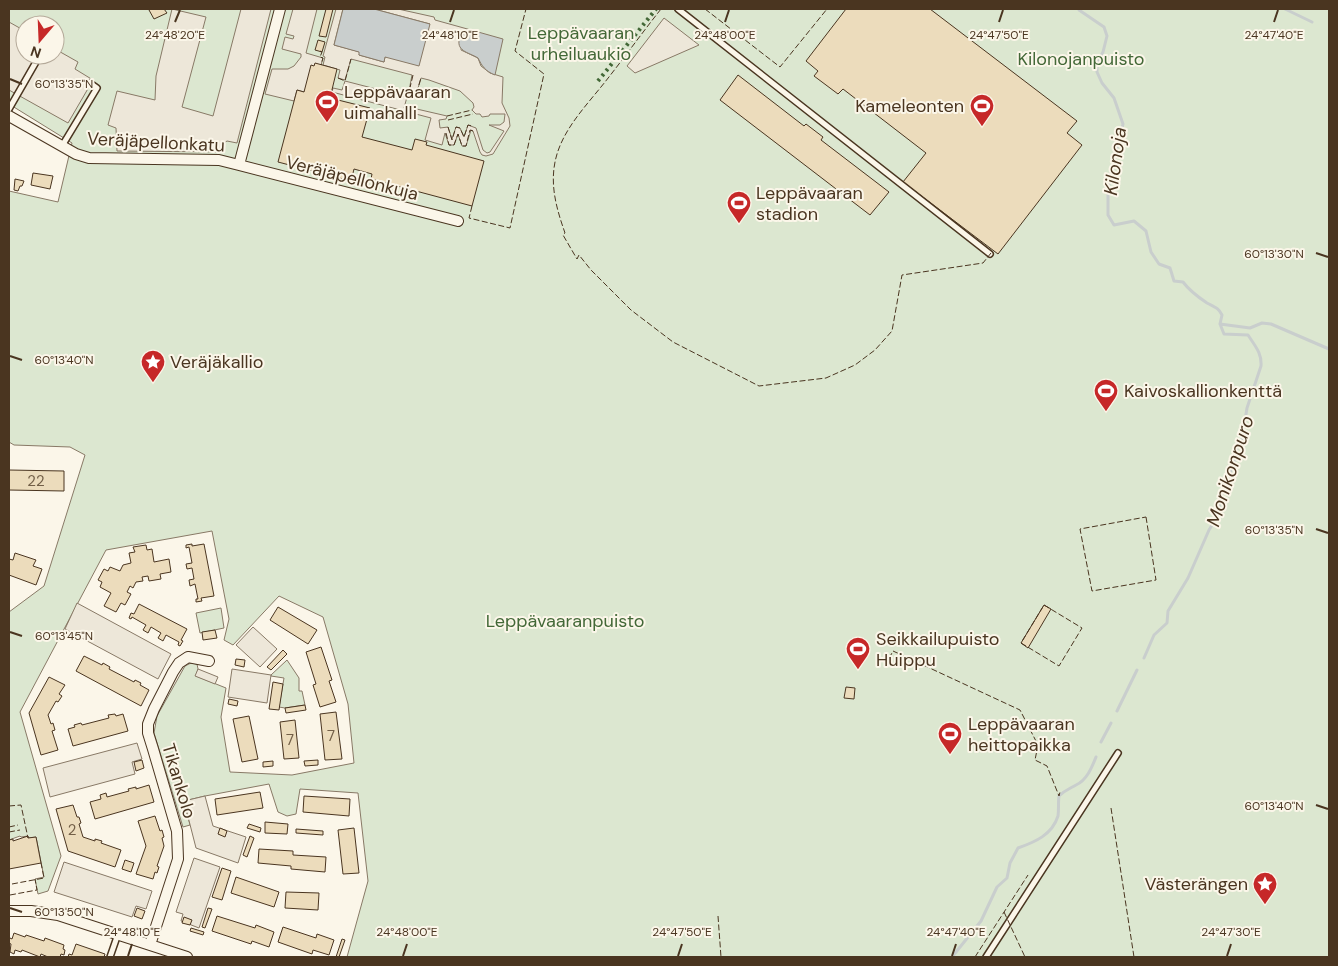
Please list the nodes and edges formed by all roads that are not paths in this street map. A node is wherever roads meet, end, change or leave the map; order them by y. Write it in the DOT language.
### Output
graph roads {
  1 [pos="280,9"];
  2 [pos="678,9"];
  3 [pos="34,65"];
  4 [pos="90,83"];
  5 [pos="9,109"];
  6 [pos="9,116"];
  7 [pos="62,147"];
  8 [pos="239,165"];
  9 [pos="458,221"];
  10 [pos="990,254"];
  11 [pos="209,661"];
  12 [pos="1118,753"];
  13 [pos="9,912"];
  14 [pos="118,934"];
  15 [pos="150,945"];
  16 [pos="110,957"];
  17 [pos="187,957"];
  18 [pos="986,957"];
  1 -- 8 [label="street, Veräjäpellonkatu"];
  2 -- 10 [label="lane"];
  3 -- 5 [label="lane"];
  4 -- 7 [label="lane"];
  6 -- 7 [label="street, Veräjäpellonkatu"];
  7 -- 8 [label="street, Veräjäpellonkatu"];
  8 -- 9 [label="street, Veräjäpellonkuja"];
  11 -- 15 [label="street, Tikankolo"];
  12 -- 18 [label="lane"];
  13 -- 14 [label="street"];
  14 -- 15 [label="street"];
  14 -- 16 [label="lane"];
  15 -- 17 [label="street"];
}
